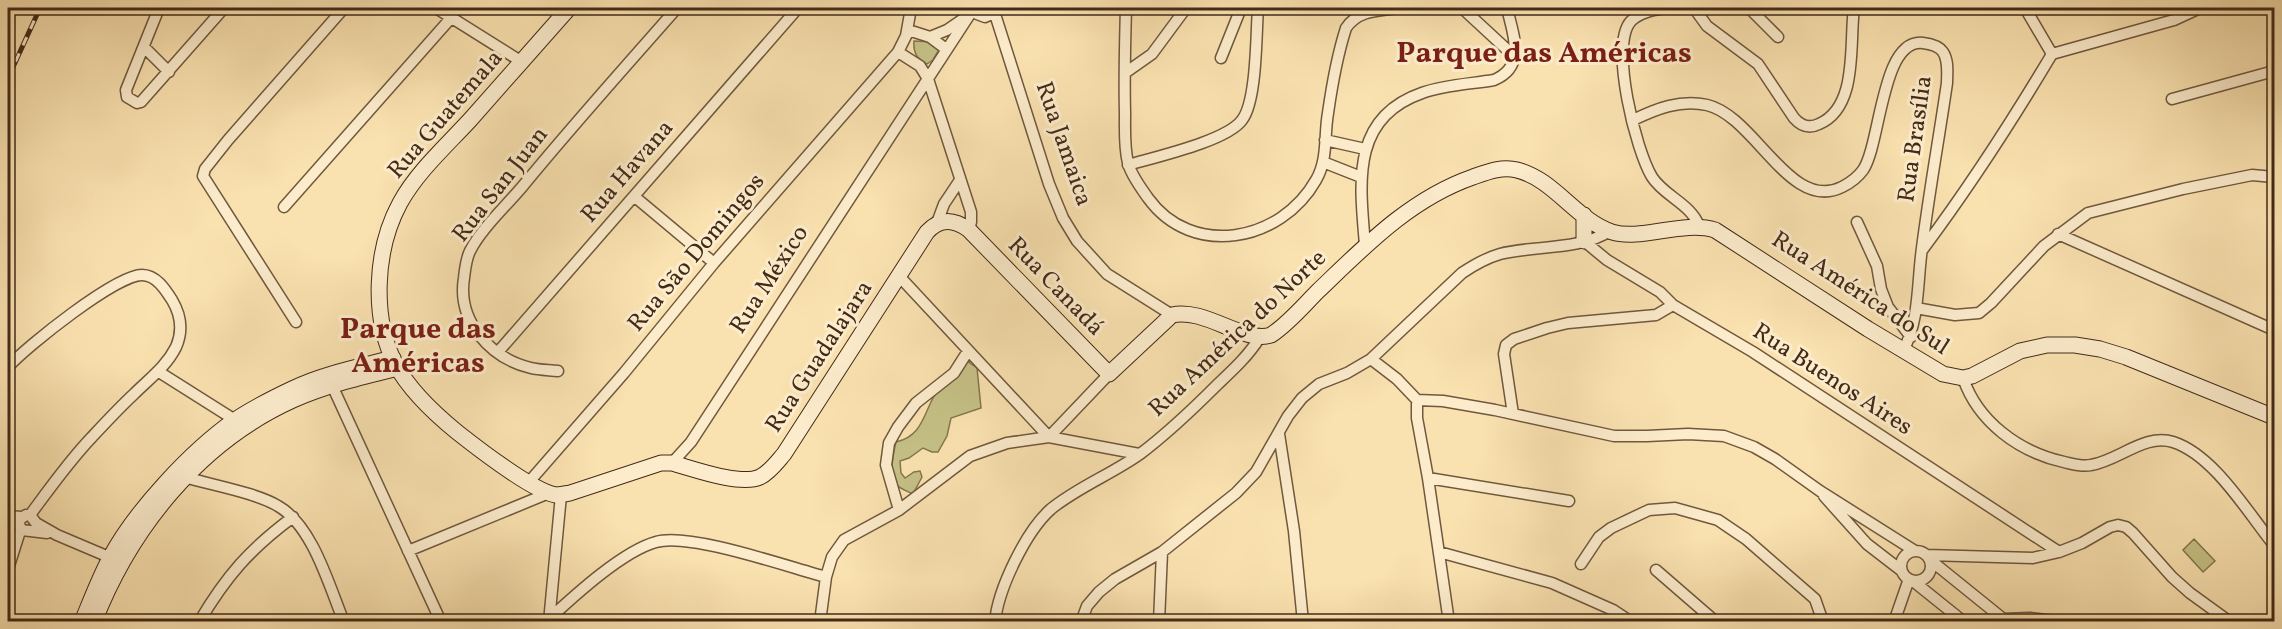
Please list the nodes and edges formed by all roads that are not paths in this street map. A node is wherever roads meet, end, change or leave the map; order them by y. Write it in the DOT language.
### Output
graph roads {
  1 [pos="159,8"];
  2 [pos="224,8"];
  3 [pos="344,8"];
  4 [pos="436,8"];
  5 [pos="568,8"];
  6 [pos="677,8"];
  7 [pos="798,8"];
  8 [pos="911,8"];
  9 [pos="1126,8"];
  10 [pos="1186,8"];
  11 [pos="1241,8"];
  12 [pos="1258,8"];
  13 [pos="1398,8"];
  14 [pos="1462,8"];
  15 [pos="1507,8"];
  16 [pos="1665,8"];
  17 [pos="1694,8"];
  18 [pos="1749,8"];
  19 [pos="1854,8"];
  20 [pos="2025,8"];
  21 [pos="2191,9"];
  22 [pos="984,11"];
  23 [pos="791,13"];
  24 [pos="966,17"];
  25 [pos="451,18"];
  26 [pos="959,28"];
  27 [pos="908,30"];
  28 [pos="930,37"];
  29 [pos="1778,37"];
  30 [pos="144,47"];
  31 [pos="946,49"];
  32 [pos="898,51"];
  33 [pos="2052,54"];
  34 [pos="1515,57"];
  35 [pos="1221,58"];
  36 [pos="522,62"];
  37 [pos="2274,71"];
  38 [pos="169,72"];
  39 [pos="1125,73"];
  40 [pos="928,79"];
  41 [pos="2172,99"];
  42 [pos="1632,120"];
  43 [pos="1325,140"];
  44 [pos="1365,149"];
  45 [pos="1323,162"];
  46 [pos="1128,165"];
  47 [pos="1361,177"];
  48 [pos="2274,177"];
  49 [pos="960,180"];
  50 [pos="635,196"];
  51 [pos="284,207"];
  52 [pos="1590,219"];
  53 [pos="1857,222"];
  54 [pos="937,223"];
  55 [pos="1699,226"];
  56 [pos="969,230"];
  57 [pos="1610,231"];
  58 [pos="2058,234"];
  59 [pos="1584,241"];
  60 [pos="1365,245"];
  61 [pos="1921,251"];
  62 [pos="714,263"];
  63 [pos="899,276"];
  64 [pos="1673,305"];
  65 [pos="1916,308"];
  66 [pos="1172,315"];
  67 [pos="296,322"];
  68 [pos="2274,330"];
  69 [pos="1260,337"];
  70 [pos="1911,337"];
  71 [pos="968,351"];
  72 [pos="1903,351"];
  73 [pos="498,352"];
  74 [pos="1371,359"];
  75 [pos="395,363"];
  76 [pos="8,367"];
  77 [pos="558,370"];
  78 [pos="159,372"];
  79 [pos="1109,374"];
  80 [pos="1963,378"];
  81 [pos="329,380"];
  82 [pos="1417,400"];
  83 [pos="1513,414"];
  84 [pos="2274,417"];
  85 [pos="235,420"];
  86 [pos="1279,434"];
  87 [pos="1049,437"];
  88 [pos="1139,454"];
  89 [pos="672,463"];
  90 [pos="185,477"];
  91 [pos="1428,478"];
  92 [pos="529,482"];
  93 [pos="1820,491"];
  94 [pos="560,493"];
  95 [pos="1569,501"];
  96 [pos="899,510"];
  97 [pos="8,516"];
  98 [pos="293,517"];
  99 [pos="8,521"];
  100 [pos="28,524"];
  101 [pos="2274,545"];
  102 [pos="408,551"];
  103 [pos="1915,551"];
  104 [pos="1162,552"];
  105 [pos="1439,552"];
  106 [pos="2059,552"];
  107 [pos="1928,557"];
  108 [pos="115,560"];
  109 [pos="1581,564"];
  110 [pos="9,565"];
  111 [pos="1656,570"];
  112 [pos="826,577"];
  113 [pos="1908,577"];
  114 [pos="549,620"];
  115 [pos="2006,620"];
  116 [pos="2029,620"];
  117 [pos="82,621"];
  118 [pos="94,621"];
  119 [pos="199,621"];
  120 [pos="344,621"];
  121 [pos="441,621"];
  122 [pos="820,621"];
  123 [pos="995,621"];
  124 [pos="1081,621"];
  125 [pos="1159,621"];
  126 [pos="1303,621"];
  127 [pos="1449,621"];
  128 [pos="1630,621"];
  129 [pos="1716,621"];
  130 [pos="1823,621"];
  131 [pos="1894,621"];
  132 [pos="1964,621"];
  133 [pos="2064,621"];
  134 [pos="2230,621"];
  1 -- 30 [label="street"];
  2 -- 38 [label="street"];
  3 -- 67 [label="street"];
  4 -- 25 [label="street"];
  5 -- 36 [label="street, Rua Guatemala"];
  6 -- 73 [label="street, Rua San Juan"];
  7 -- 23 [label="street, Rua Havana"];
  8 -- 27 [label="street, Rua São Domingos"];
  9 -- 39 [label="street"];
  10 -- 39 [label="street"];
  11 -- 35 [label="street"];
  12 -- 46 [label="street"];
  13 -- 43 [label="street"];
  14 -- 34 [label="street"];
  15 -- 34 [label="street"];
  16 -- 42 [label="street"];
  17 -- 19 [label="street"];
  18 -- 29 [label="street"];
  20 -- 33 [label="street"];
  21 -- 33 [label="street"];
  22 -- 24 [label="street, Rua México"];
  22 -- 26 [label="street, Rua México"];
  22 -- 66 [label="street, Rua Jamaica"];
  23 -- 50 [label="street, Rua Havana"];
  24 -- 26 [label="street, Rua México"];
  24 -- 28 [label="street"];
  25 -- 36 [label="street"];
  25 -- 51 [label="street"];
  26 -- 31 [label="street, Rua México"];
  27 -- 28 [label="street"];
  27 -- 32 [label="street, Rua São Domingos"];
  28 -- 31 [label="street"];
  30 -- 38 [label="street"];
  30 -- 38 [label="street"];
  31 -- 40 [label="street, Rua México"];
  32 -- 40 [label="street"];
  32 -- 62 [label="street, Rua São Domingos"];
  33 -- 61 [label="street"];
  34 -- 44 [label="street"];
  36 -- 75 [label="street, Rua Guatemala"];
  37 -- 41 [label="street"];
  39 -- 46 [label="street"];
  40 -- 49 [label="street"];
  40 -- 89 [label="street, Rua México"];
  42 -- 55 [label="street"];
  42 -- 61 [label="street, Rua Brasília"];
  43 -- 44 [label="street"];
  43 -- 45 [label="street"];
  44 -- 47 [label="street"];
  45 -- 46 [label="street"];
  45 -- 47 [label="street"];
  47 -- 60 [label="street"];
  48 -- 58 [label="street"];
  49 -- 54 [label="street, Rua Guadalajara"];
  49 -- 56 [label="street"];
  50 -- 62 [label="street"];
  50 -- 73 [label="street, Rua Havana"];
  52 -- 57 [label="street, Rua América do Norte"];
  52 -- 59 [label="street"];
  52 -- 60 [label="street, Rua América do Norte"];
  53 -- 70 [label="street"];
  54 -- 56 [label="street"];
  54 -- 63 [label="street, Rua Guadalajara"];
  55 -- 57 [label="street, Rua América do Norte"];
  55 -- 72 [label="street, Rua América do Sul"];
  56 -- 79 [label="street, Rua Canadá"];
  57 -- 59 [label="street"];
  58 -- 65 [label="street"];
  58 -- 68 [label="street"];
  59 -- 64 [label="street, Rua Buenos Aires"];
  59 -- 74 [label="street"];
  60 -- 69 [label="street, Rua América do Norte"];
  61 -- 65 [label="street, Rua Brasília"];
  62 -- 92 [label="street, Rua São Domingos"];
  63 -- 71 [label="street"];
  63 -- 89 [label="street, Rua Guadalajara"];
  64 -- 83 [label="street"];
  64 -- 106 [label="street, Rua Buenos Aires"];
  65 -- 70 [label="street, Rua Brasília"];
  66 -- 69 [label="street, Rua Jamaica"];
  66 -- 79 [label="street"];
  69 -- 88 [label="street, Rua América do Norte"];
  70 -- 72 [label="street, Rua Brasília"];
  71 -- 87 [label="street"];
  71 -- 96 [label="street"];
  72 -- 80 [label="street, Rua América do Sul"];
  73 -- 77 [label="street, Rua San Juan"];
  74 -- 82 [label="street"];
  74 -- 86 [label="street"];
  75 -- 81 [label="street"];
  75 -- 92 [label="street, Rua Guatemala"];
  76 -- 78 [label="street"];
  78 -- 85 [label="street"];
  78 -- 100 [label="street"];
  79 -- 87 [label="street"];
  80 -- 84 [label="street"];
  80 -- 101 [label="street, Rua América do Sul"];
  81 -- 85 [label="street"];
  81 -- 90 [label="street"];
  81 -- 102 [label="street"];
  82 -- 83 [label="street"];
  82 -- 91 [label="street"];
  83 -- 93 [label="street"];
  85 -- 108 [label="street"];
  86 -- 104 [label="street"];
  86 -- 126 [label="street"];
  87 -- 88 [label="street"];
  87 -- 96 [label="street"];
  88 -- 123 [label="street, Rua América do Norte"];
  89 -- 94 [label="street"];
  90 -- 98 [label="street"];
  90 -- 108 [label="street"];
  91 -- 95 [label="street"];
  91 -- 105 [label="street"];
  92 -- 94 [label="street, Rua Guatemala"];
  93 -- 103 [label="street"];
  93 -- 113 [label="street"];
  94 -- 102 [label="street"];
  94 -- 114 [label="street"];
  96 -- 112 [label="street"];
  97 -- 100 [label="street"];
  98 -- 119 [label="street"];
  98 -- 120 [label="street"];
  99 -- 100 [label="street"];
  100 -- 108 [label="street"];
  100 -- 110 [label="street"];
  102 -- 121 [label="street"];
  103 -- 107 [label="street"];
  103 -- 113 [label="street"];
  104 -- 124 [label="street"];
  104 -- 125 [label="street"];
  105 -- 127 [label="street"];
  105 -- 128 [label="street"];
  106 -- 107 [label="street"];
  106 -- 134 [label="street"];
  107 -- 113 [label="street"];
  107 -- 115 [label="street"];
  108 -- 117 [label="street"];
  108 -- 118 [label="street"];
  109 -- 130 [label="street"];
  111 -- 129 [label="street"];
  112 -- 114 [label="street"];
  112 -- 122 [label="street"];
  113 -- 131 [label="street"];
  113 -- 132 [label="street"];
  115 -- 116 [label="street"];
  116 -- 133 [label="street"];
}
